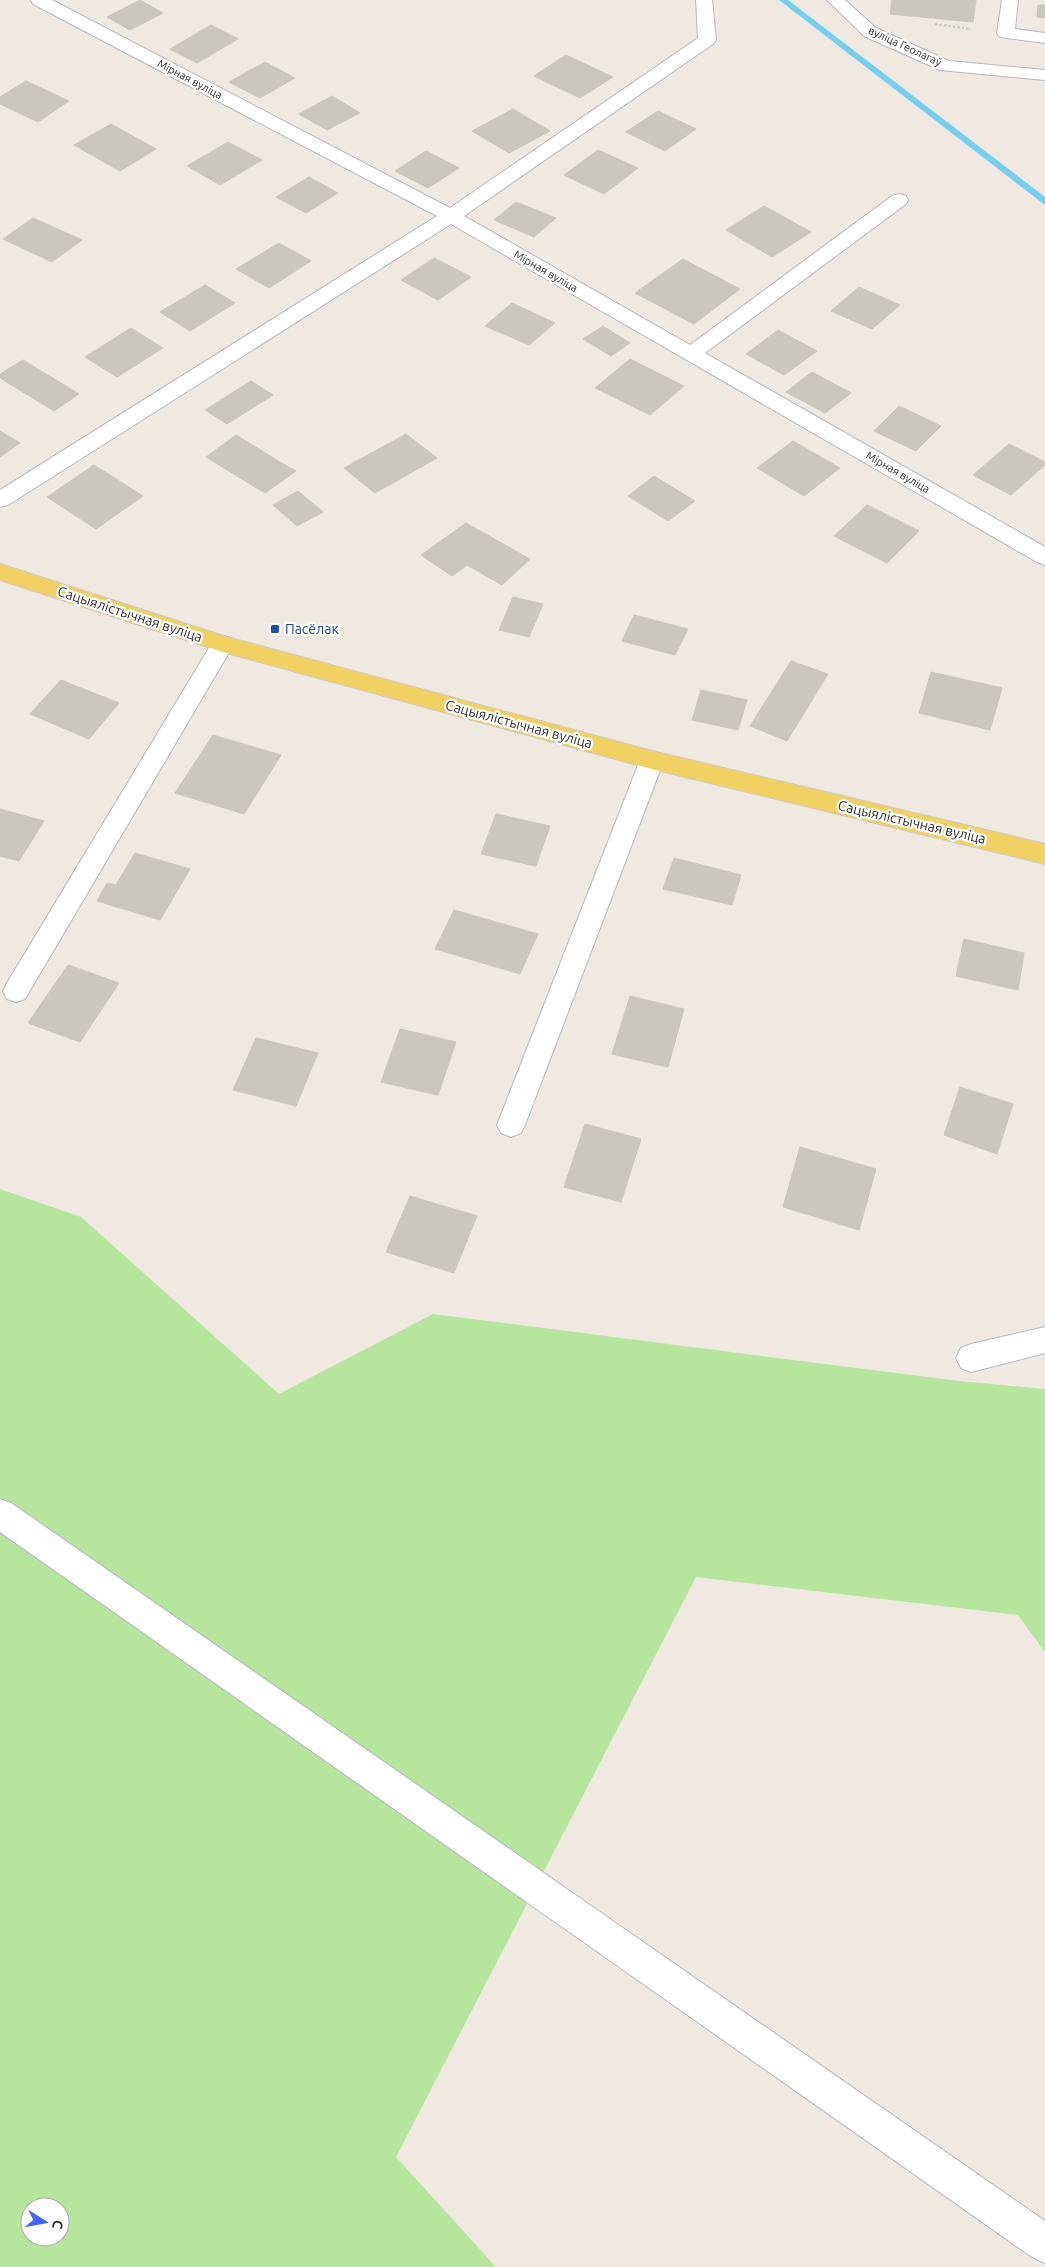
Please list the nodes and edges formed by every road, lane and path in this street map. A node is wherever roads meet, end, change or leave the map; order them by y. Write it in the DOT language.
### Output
graph roads {
  1 [pos="39,0"];
  2 [pos="704,0"];
  3 [pos="835,0"];
  4 [pos="1010,0"];
  5 [pos="1045,38"];
  6 [pos="1045,76"];
  7 [pos="899,200"];
  8 [pos="451,216"];
  9 [pos="691,354"];
  10 [pos="0,500"];
  11 [pos="1045,557"];
  12 [pos="0,572"];
  13 [pos="223,644"];
  14 [pos="652,760"];
  15 [pos="1045,854"];
  16 [pos="16,991"];
  17 [pos="511,1126"];
  18 [pos="1045,1340"];
  19 [pos="971,1358"];
  20 [pos="0,1514"];
  21 [pos="1045,2244"];
  1 -- 8 [label="street, Мірная вуліца"];
  2 -- 8 [label="street"];
  3 -- 6 [label="street, вуліца Геолагаў"];
  4 -- 5 [label="street"];
  7 -- 9 [label="street"];
  8 -- 9 [label="street, Мірная вуліца"];
  8 -- 10 [label="street"];
  9 -- 11 [label="street, Мірная вуліца"];
  12 -- 13 [label="main road, Сацыялістычная вуліца"];
  13 -- 14 [label="main road, Сацыялістычная вуліца"];
  13 -- 16 [label="street"];
  14 -- 15 [label="main road, Сацыялістычная вуліца"];
  14 -- 17 [label="street"];
  18 -- 19 [label="street"];
  20 -- 21 [label="street"];
}
